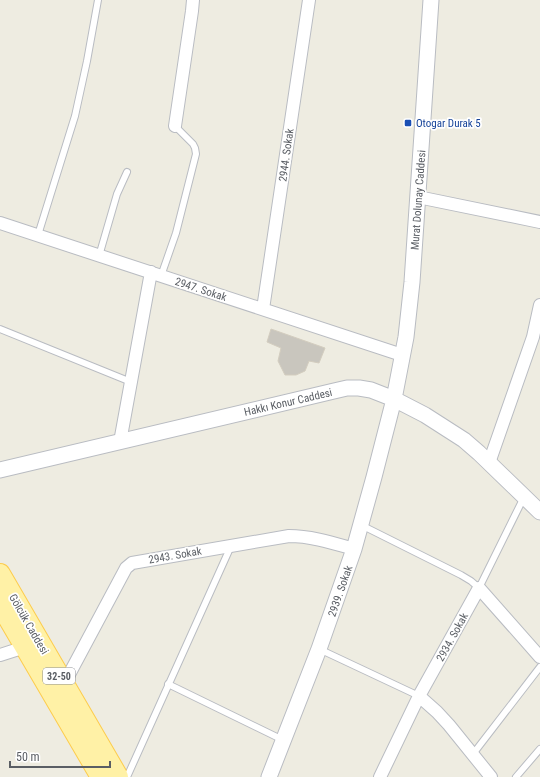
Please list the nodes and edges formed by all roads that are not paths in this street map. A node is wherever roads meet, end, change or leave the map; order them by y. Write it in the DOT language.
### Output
graph roads {
  1 [pos="98,0"];
  2 [pos="193,0"];
  3 [pos="309,0"];
  4 [pos="431,0"];
  5 [pos="175,126"];
  6 [pos="127,172"];
  7 [pos="418,197"];
  8 [pos="540,222"];
  9 [pos="0,223"];
  10 [pos="38,235"];
  11 [pos="99,256"];
  12 [pos="156,274"];
  13 [pos="540,305"];
  14 [pos="263,309"];
  15 [pos="0,329"];
  16 [pos="536,339"];
  17 [pos="402,355"];
  18 [pos="131,382"];
  19 [pos="394,399"];
  20 [pos="120,442"];
  21 [pos="489,463"];
  22 [pos="0,470"];
  23 [pos="524,497"];
  24 [pos="540,512"];
  25 [pos="361,525"];
  26 [pos="231,546"];
  27 [pos="354,549"];
  28 [pos="0,574"];
  29 [pos="479,588"];
  30 [pos="0,604"];
  31 [pos="25,647"];
  32 [pos="319,649"];
  33 [pos="0,655"];
  34 [pos="540,657"];
  35 [pos="540,667"];
  36 [pos="64,684"];
  37 [pos="168,684"];
  38 [pos="419,696"];
  39 [pos="283,740"];
  40 [pos="540,749"];
  41 [pos="473,754"];
  42 [pos="101,777"];
  43 [pos="118,777"];
  44 [pos="126,777"];
  45 [pos="269,777"];
  46 [pos="380,777"];
  47 [pos="491,777"];
  48 [pos="516,777"];
  1 -- 10 [label="lane"];
  2 -- 5 [label="street"];
  3 -- 14 [label="street, 2944. Sokak"];
  4 -- 7 [label="street, Murat Dolunay Caddesi"];
  5 -- 12 [label="lane"];
  6 -- 11 [label="lane"];
  7 -- 8 [label="street"];
  7 -- 17 [label="street, Murat Dolunay Caddesi"];
  9 -- 10 [label="street, 2947. Sokak"];
  10 -- 11 [label="street, 2947. Sokak"];
  11 -- 12 [label="street, 2947. Sokak"];
  12 -- 14 [label="street, 2947. Sokak"];
  12 -- 18 [label="street"];
  13 -- 16 [label="street"];
  14 -- 17 [label="street, 2947. Sokak"];
  15 -- 18 [label="lane"];
  16 -- 21 [label="street"];
  17 -- 19 [label="street, Murat Dolunay Caddesi"];
  18 -- 20 [label="street"];
  19 -- 20 [label="street, Hakkı Konur Caddesi"];
  19 -- 21 [label="street, Hakkı Konur Caddesi"];
  19 -- 25 [label="street, 2939. Sokak"];
  20 -- 22 [label="street, Hakkı Konur Caddesi"];
  21 -- 23 [label="street, Hakkı Konur Caddesi"];
  23 -- 24 [label="street, Hakkı Konur Caddesi"];
  23 -- 29 [label="lane, 2934. Sokak"];
  25 -- 27 [label="street, 2939. Sokak"];
  25 -- 29 [label="lane"];
  26 -- 27 [label="street, 2943. Sokak"];
  26 -- 36 [label="street, 2943. Sokak"];
  26 -- 37 [label="lane"];
  27 -- 32 [label="street, 2939. Sokak"];
  28 -- 36 [label="main road, Gölcük Caddesi / 32-50"];
  29 -- 34 [label="street"];
  29 -- 38 [label="street, 2934. Sokak"];
  30 -- 31 [label="main road, Gölcük Caddesi / 32-50"];
  31 -- 33 [label="street"];
  31 -- 42 [label="main road, Gölcük Caddesi / 32-50"];
  32 -- 38 [label="lane"];
  32 -- 39 [label="street, 2939. Sokak"];
  35 -- 41 [label="lane"];
  36 -- 43 [label="main road, Gölcük Caddesi / 32-50"];
  37 -- 39 [label="lane"];
  37 -- 44 [label="lane"];
  38 -- 41 [label="street"];
  38 -- 46 [label="street, 2934. Sokak"];
  39 -- 45 [label="street, 2939. Sokak"];
  40 -- 48 [label="lane"];
  41 -- 47 [label="street"];
}
